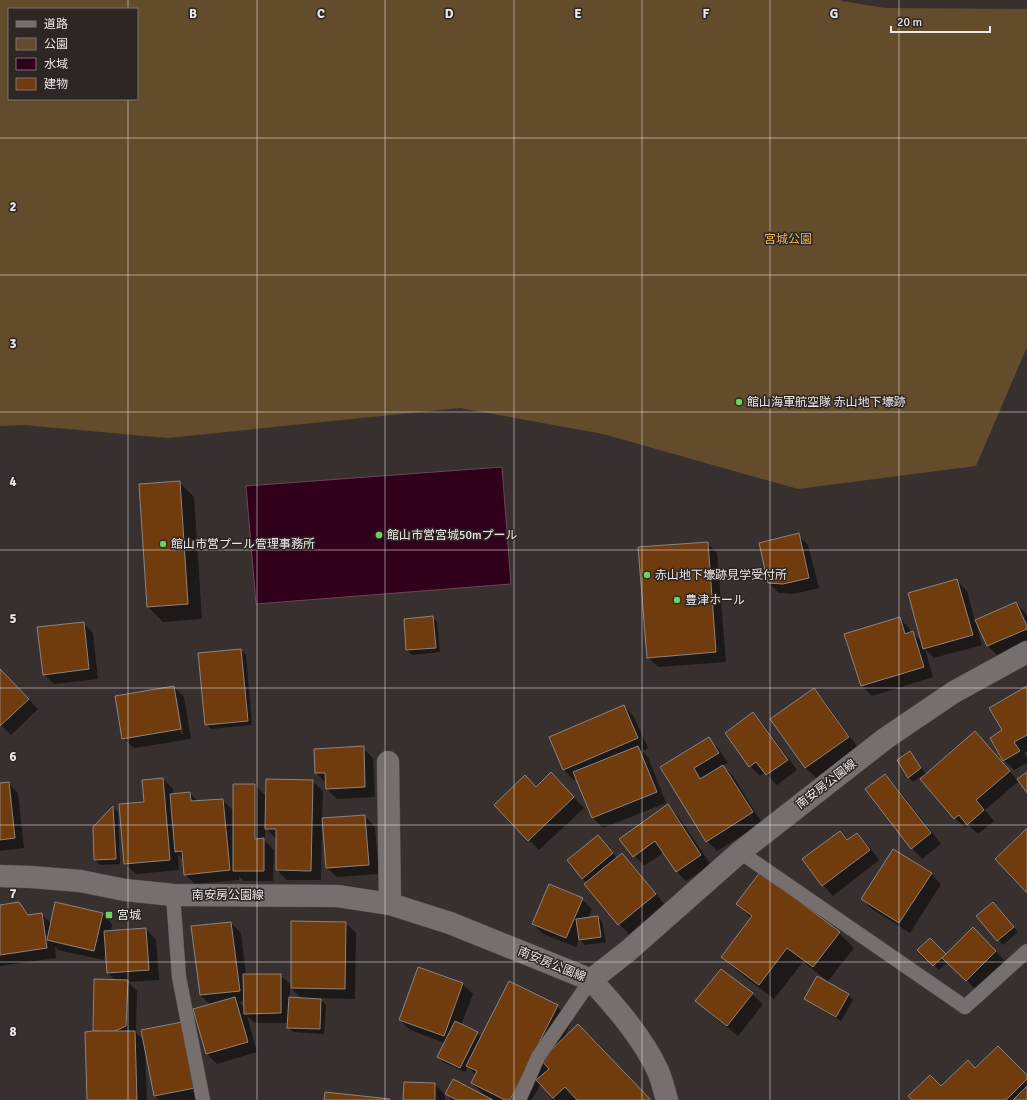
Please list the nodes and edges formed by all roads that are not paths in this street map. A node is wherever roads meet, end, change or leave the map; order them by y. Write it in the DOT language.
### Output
graph roads {
  1 [pos="1027,652"];
  2 [pos="388,762"];
  3 [pos="740,852"];
  4 [pos="0,876"];
  5 [pos="173,895"];
  6 [pos="390,904"];
  7 [pos="1027,951"];
  8 [pos="591,980"];
  9 [pos="203,1100"];
  10 [pos="519,1100"];
  11 [pos="667,1100"];
  1 -- 3 [label="main road, 南安房公園線"];
  2 -- 6 [label="main road"];
  3 -- 7 [label="lane"];
  3 -- 8 [label="main road, 南安房公園線"];
  4 -- 5 [label="main road, 南安房公園線"];
  5 -- 6 [label="main road, 南安房公園線"];
  5 -- 9 [label="lane"];
  6 -- 8 [label="main road, 南安房公園線"];
  8 -- 10 [label="lane"];
  8 -- 11 [label="main road"];
}
